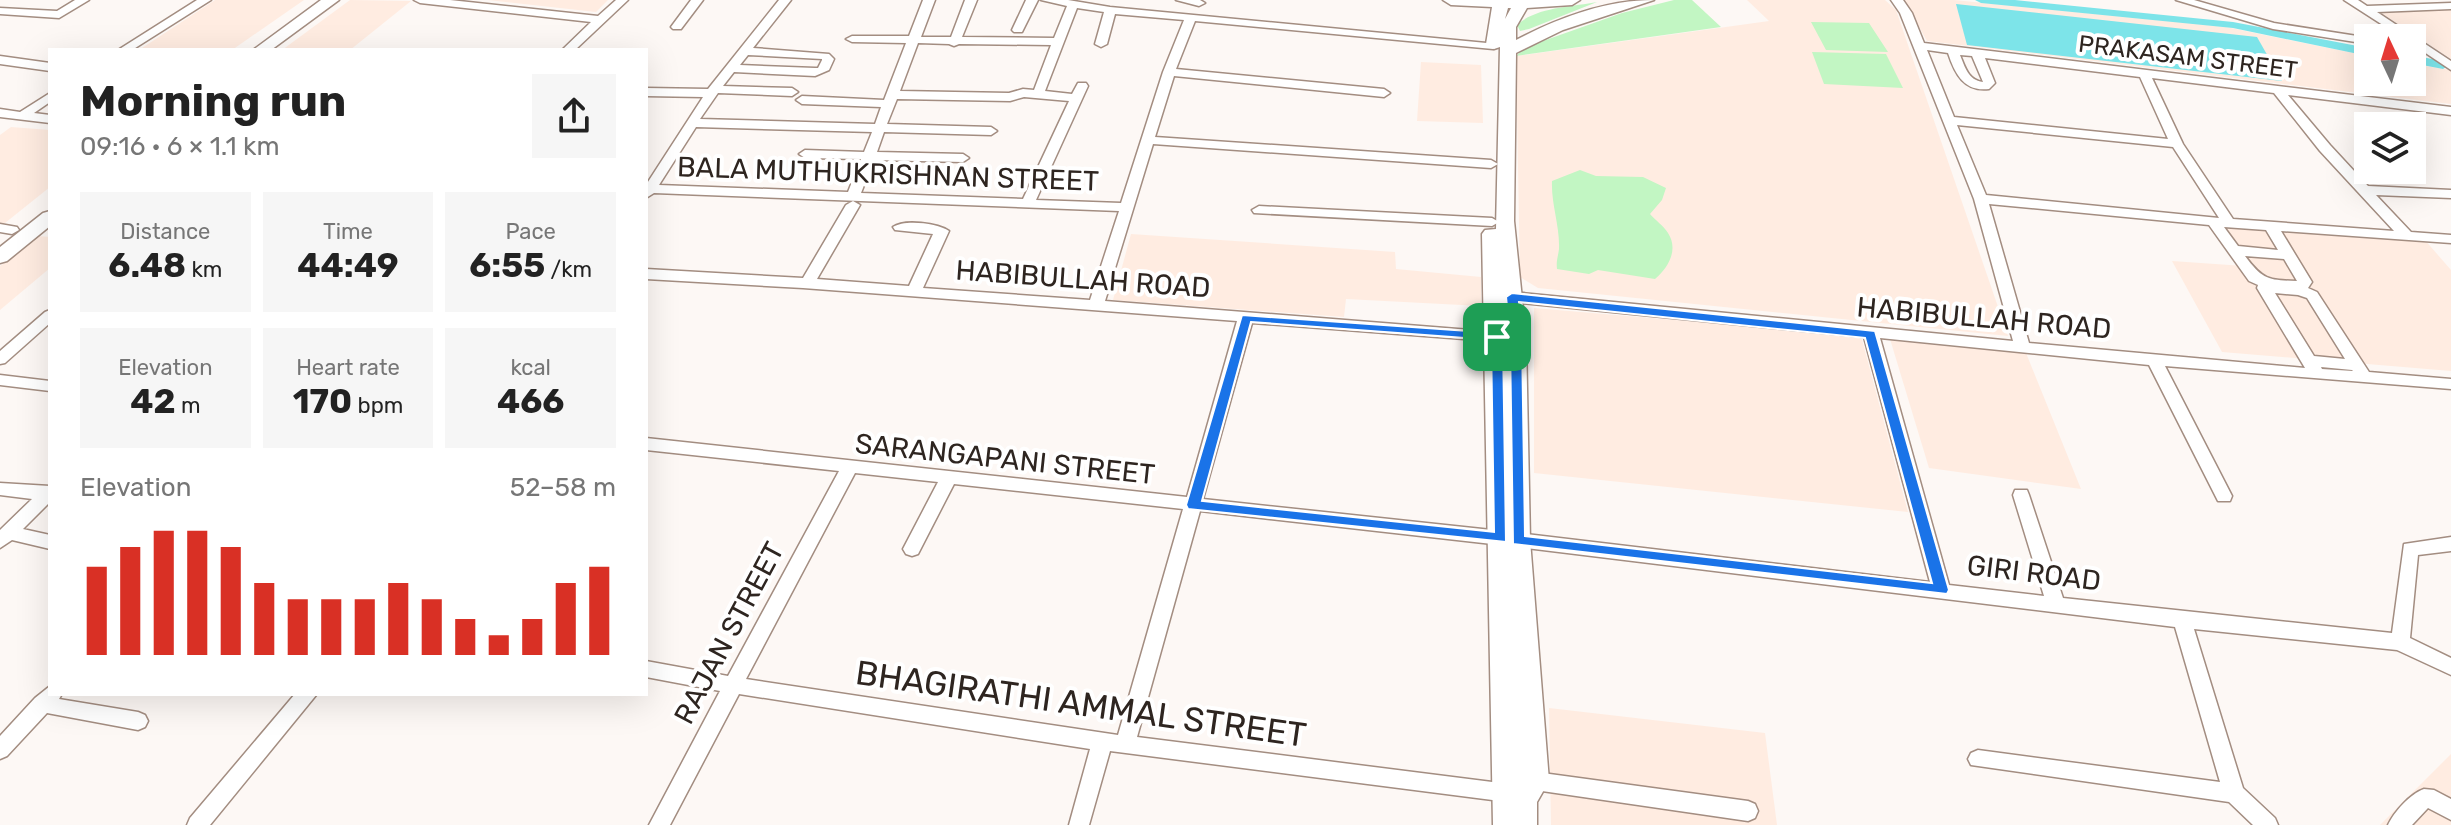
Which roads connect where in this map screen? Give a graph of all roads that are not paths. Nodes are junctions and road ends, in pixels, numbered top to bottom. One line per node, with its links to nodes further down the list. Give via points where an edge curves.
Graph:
1 (83, 0): 28 (street, via 50,15)
2 (205, 0): 43 (street)
3 (318, 0): 44 (main road)
4 (331, 0): 45 (main road)
5 (341, 0): 46 (main road)
6 (420, 0): 31 (street)
7 (622, 0): 31 (street)
8 (697, 0): 33 (street)
9 (785, 0): 51 (street)
10 (929, 0): 37 (street)
11 (971, 0): 39 (street)
12 (1032, 0): 34 (street)
13 (1047, 0): 24 (street)
14 (1182, 0): 23 (street)
15 (1451, 0): 22 (main road)
16 (1572, 0): 22 (main road)
17 (1608, 0): 29 (main road)
18 (1646, 0): 29 (main road)
19 (1897, 0): 41 (street)
20 (2182, 0): 36 (street, via 2273,26)
21 (2350, 0): 26 (street)
22 (1512, 2): 48 (main road, via 1496,17)
23 (1199, 3)
24 (1073, 5): 27 (street); 38 (street)
25 (2451, 6): 26 (street)
26 (2363, 9): 32 (street)
27 (1110, 10): 30 (street); 40 (street)
28 (0, 11)
29 (1591, 13): 48 (main road)
30 (1191, 18): 48 (street); 58 (street)
31 (601, 20): 47 (street)
32 (2388, 24)
33 (677, 27)
34 (1018, 30)
35 (852, 39): 37 (street)
36 (2354, 39)
37 (913, 42): 39 (street); 66 (street)
38 (1057, 42): 39 (street); 64 (street)
39 (954, 43)
40 (1101, 44)
41 (1919, 46): 49 (street, PRAKASAM STREET); 71 (street)
42 (2426, 47): 52 (street)
43 (127, 48)
44 (251, 48)
45 (264, 48)
46 (275, 48)
47 (570, 48)
48 (1500, 48): 80 (main road); 104 (main road)
49 (1953, 50): 53 (street, PRAKASAM STREET); 53 (street, via 1964,78 1971,85 1985,86 1989,83)
50 (2426, 50): 52 (street)
51 (744, 51): 57 (street); 57 (street, via 828,59 823,70 815,72)
52 (2432, 51): 55 (street)
53 (1977, 53): 59 (street, PRAKASAM STREET)
54 (0, 60): 56 (street)
55 (2451, 66)
56 (48, 67)
57 (731, 68): 61 (street)
58 (1169, 72): 63 (street); 75 (street)
59 (2145, 75): 60 (street, PRAKASAM STREET); 76 (street)
60 (2278, 90): 67 (street, PRAKASAM STREET); 81 (street)
61 (712, 91): 62 (street); 66 (street); 72 (street)
62 (648, 92)
63 (1384, 93)
64 (1038, 95): 66 (street); 87 (street, via 1080,92)
65 (48, 98): 69 (street)
66 (892, 100): 73 (street)
67 (2451, 111)
68 (0, 113): 69 (street)
69 (23, 115): 70 (street)
70 (48, 119)
71 (1947, 120): 76 (street); 84 (street)
72 (693, 123): 73 (street); 82 (street)
73 (879, 128): 74 (street); 78 (street)
74 (991, 131)
75 (1148, 140): 80 (street); 88 (street)
76 (2177, 144): 91 (street)
77 (805, 154): 78 (street)
78 (869, 155): 79 (street); 85 (street)
79 (963, 158)
80 (1491, 164): 90 (main road)
81 (2365, 190): 83 (street); 96 (street)
82 (648, 193): 85 (street, BALA MUTHUKRISHNAN STREET)
83 (2451, 194)
84 (1981, 199): 91 (street); 110 (street)
85 (853, 200): 87 (street, BALA MUTHUKRISHNAN STREET); 102 (street)
86 (48, 201): 95 (main road)
87 (1028, 203): 88 (street, BALA MUTHUKRISHNAN STREET)
88 (1124, 207): 105 (street)
89 (1259, 210): 90 (street)
90 (1492, 222): 109 (main road)
91 (2221, 222): 93 (street); 98 (street)
92 (46, 224): 100 (main road)
93 (2271, 226): 96 (street); 99 (street)
94 (900, 227): 103 (street, via 942,231)
95 (4, 233)
96 (2406, 235): 97 (street)
97 (2451, 239)
98 (2232, 250): 99 (street); 99 (street, via 2260,281 2302,286 2305,282)
99 (2289, 255)
100 (0, 257)
101 (648, 274): 102 (street, HABIBULLAH ROAD)
102 (808, 283): 103 (street, HABIBULLAH ROAD)
103 (914, 291): 105 (street, HABIBULLAH ROAD)
104 (1512, 297): 108 (street, HABIBULLAH ROAD); 109 (main road)
105 (1096, 306): 107 (street, HABIBULLAH ROAD)
106 (48, 317): 111 (street)
107 (1246, 317): 109 (street, HABIBULLAH ROAD); 126 (street)
108 (1871, 334): 110 (street, HABIBULLAH ROAD); 132 (street)
109 (1506, 338): 128 (main road)
110 (2023, 348): 112 (street, HABIBULLAH ROAD)
111 (0, 359)
112 (2155, 361): 113 (street, HABIBULLAH ROAD); 125 (street)
113 (2313, 368): 114 (street, HABIBULLAH ROAD); 114 (street, via 2262,289 2312,295)
114 (2361, 372): 116 (street)
115 (0, 380): 117 (street)
116 (2451, 384)
117 (48, 386)
118 (648, 444): 119 (street, SARANGAPANI STREET)
119 (849, 468): 120 (street, SARANGAPANI STREET); 138 (street, RAJAN STREET)
120 (948, 479): 126 (street, SARANGAPANI STREET); 131 (street)
121 (0, 489): 122 (street)
122 (48, 493)
123 (48, 494): 127 (street)
124 (2021, 495): 133 (street)
125 (2224, 496)
126 (1193, 505): 128 (street, SARANGAPANI STREET); 143 (street)
127 (5, 537): 129 (street)
128 (1510, 539): 132 (street, GIRI ROAD); 146 (main road); 147 (main road)
129 (48, 542)
130 (2451, 544): 135 (street, via 2410,549)
131 (912, 549)
132 (1941, 590): 133 (street, GIRI ROAD)
133 (2056, 604): 134 (street, GIRI ROAD)
134 (2182, 620): 135 (street, GIRI ROAD); 148 (street)
135 (2400, 642): 136 (street, GIRI ROAD)
136 (2451, 667)
137 (648, 669): 138 (street, BHAGIRATHI AMMAL STREET)
138 (732, 685): 142 (street, BHAGIRATHI AMMAL STREET); 152 (street, RAJAN STREET)
139 (305, 696): 151 (street)
140 (47, 699): 141 (street); 144 (street)
141 (138, 721)
142 (1102, 743): 143 (street, BHAGIRATHI AMMAL STREET); 153 (street)
143 (1125, 745): 147 (street, BHAGIRATHI AMMAL STREET)
144 (0, 750)
145 (1978, 759): 148 (street)
146 (1535, 781): 150 (street); 155 (main road, via 1523,799)
147 (1508, 793): 154 (main road)
148 (2234, 793): 156 (street)
149 (2451, 810): 157 (street, via 2424,798)
150 (1748, 811)
151 (197, 825)
152 (659, 825)
153 (1079, 825)
154 (1507, 825)
155 (1523, 825)
156 (2268, 825)
157 (2398, 825)

